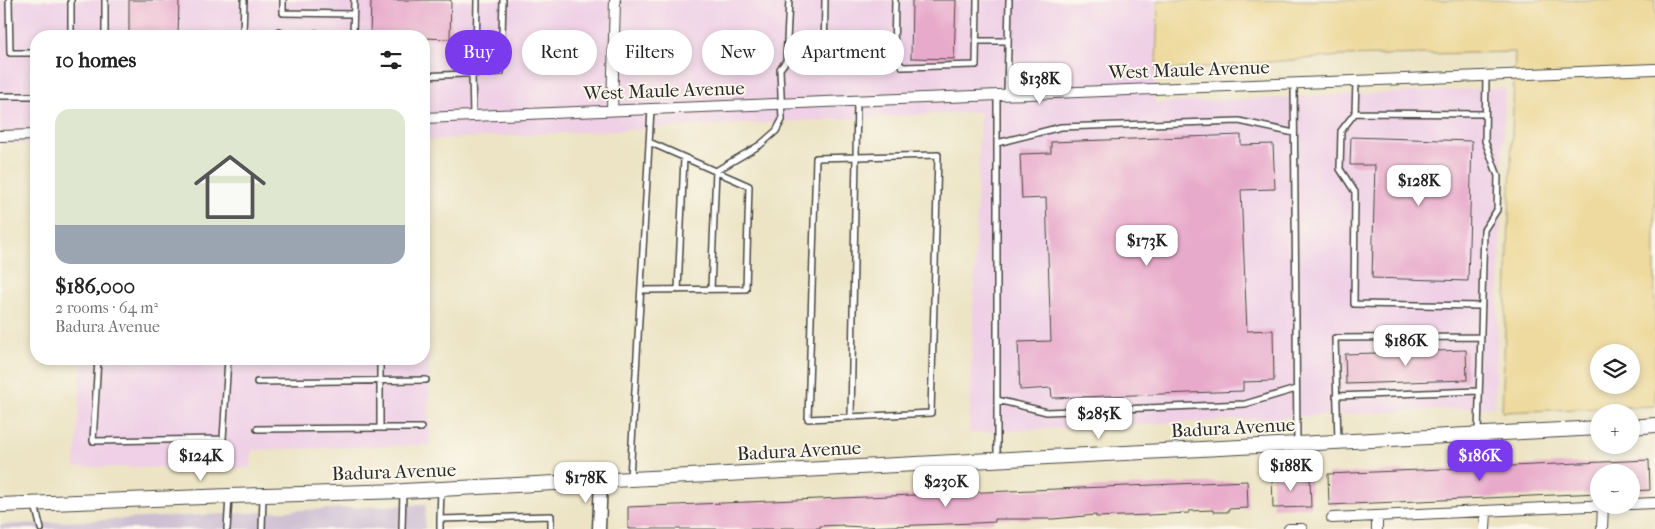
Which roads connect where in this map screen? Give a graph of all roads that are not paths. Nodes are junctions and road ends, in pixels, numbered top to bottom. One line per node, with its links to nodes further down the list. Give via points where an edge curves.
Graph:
1 (9, 0): 26 (lane, via 10,53)
2 (71, 0): 16 (lane)
3 (106, 0): 17 (lane)
4 (244, 0): 18 (lane)
5 (283, 0): 15 (lane, via 283,13)
6 (354, 0): 15 (lane)
7 (477, 0): 20 (lane)
8 (503, 0): 21 (lane)
9 (615, 0): 41 (street)
10 (789, 0): 22 (lane)
11 (825, 0): 23 (lane)
12 (895, 0): 24 (lane, via 894,58 903,67 976,65)
13 (977, 0): 24 (lane)
14 (1009, 0): 25 (lane)
15 (353, 14): 19 (lane)
16 (71, 30)
17 (105, 30)
18 (244, 30)
19 (353, 30)
20 (477, 30)
21 (502, 30)
22 (788, 30)
23 (824, 30)
24 (977, 41): 25 (lane)
25 (1008, 41): 35 (lane)
26 (30, 54)
27 (784, 64): 39 (lane, via 780,69)
28 (1655, 69): 32 (street, West Maule Avenue)
29 (445, 75): 31 (lane)
30 (472, 75): 44 (lane)
31 (430, 76)
32 (1486, 76): 33 (street, West Maule Avenue); 43 (lane)
33 (1356, 81): 34 (street, West Maule Avenue); 42 (lane)
34 (1294, 83): 35 (street, West Maule Avenue); 46 (lane)
35 (1002, 94): 38 (street, West Maule Avenue); 50 (lane)
36 (0, 96): 37 (lane)
37 (30, 96)
38 (857, 100): 39 (street, West Maule Avenue); 51 (lane)
39 (781, 104): 40 (street, West Maule Avenue); 53 (lane, via 782,120 776,130 760,145)
40 (651, 109): 41 (street, West Maule Avenue); 49 (lane)
41 (612, 110): 44 (street, West Maule Avenue)
42 (1355, 113): 43 (lane); 57 (lane, via 1341,131 1340,169 1355,192 1354,304)
43 (1485, 114): 57 (lane, via 1485,141 1498,176 1496,210 1484,230)
44 (473, 116): 45 (street, West Maule Avenue)
45 (430, 118)
46 (1294, 133): 50 (lane, via 1239,121 1061,127); 65 (lane)
47 (30, 135): 48 (street)
48 (0, 136)
49 (649, 142): 52 (lane); 55 (lane)
50 (997, 143): 68 (lane)
51 (856, 156): 69 (lane); 69 (lane, via 816,158 808,419); 69 (lane, via 938,154 931,413)
52 (684, 158): 53 (lane); 56 (lane)
53 (716, 172): 54 (lane); 54 (lane, via 748,186 746,289)
54 (710, 289): 56 (lane)
55 (640, 290): 56 (lane); 80 (lane)
56 (678, 290)
57 (1482, 306): 58 (lane)
58 (1481, 337): 66 (lane); 67 (lane, via 1335,338)
59 (98, 365): 60 (lane, via 93,441 223,439)
60 (228, 365)
61 (380, 365): 63 (lane)
62 (426, 380): 63 (lane)
63 (380, 381): 64 (lane); 72 (lane)
64 (257, 382)
65 (1296, 389): 68 (lane, via 1246,404 1047,412); 78 (lane)
66 (1479, 391): 67 (lane); 76 (lane)
67 (1336, 396): 77 (lane)
68 (997, 400): 79 (lane)
69 (851, 417)
70 (1655, 425): 71 (main road)
71 (1640, 426)
72 (380, 428): 73 (lane); 75 (lane)
73 (421, 428)
74 (1590, 428): 76 (main road, Badura Avenue)
75 (256, 429)
76 (1478, 434): 77 (main road, Badura Avenue)
77 (1338, 441): 78 (main road, Badura Avenue)
78 (1296, 444): 79 (main road, Badura Avenue)
79 (997, 459): 80 (main road, Badura Avenue)
80 (630, 478): 81 (main road, Badura Avenue)
81 (601, 480): 82 (main road, Badura Avenue); 103 (street)
82 (441, 489): 83 (main road, Badura Avenue); 95 (lane)
83 (403, 491): 84 (main road, Badura Avenue); 100 (lane)
84 (263, 495): 85 (main road, Badura Avenue); 99 (lane)
85 (229, 496): 87 (main road, Badura Avenue); 98 (lane)
86 (1655, 503): 88 (street)
87 (34, 504): 89 (main road, Badura Avenue); 97 (lane)
88 (1640, 504)
89 (0, 506)
90 (1590, 506): 91 (street)
91 (1486, 511): 93 (street); 106 (street)
92 (1603, 514): 107 (street)
93 (1377, 516): 94 (street); 105 (street)
94 (1332, 518)
95 (440, 519): 101 (lane); 102 (lane, via 551,516)
96 (1302, 528): 104 (street)
97 (40, 529)
98 (228, 529)
99 (262, 529)
100 (402, 529)
101 (440, 529)
102 (551, 529)
103 (599, 529)
104 (1289, 529)
105 (1377, 529)
106 (1485, 529)
107 (1602, 529)

